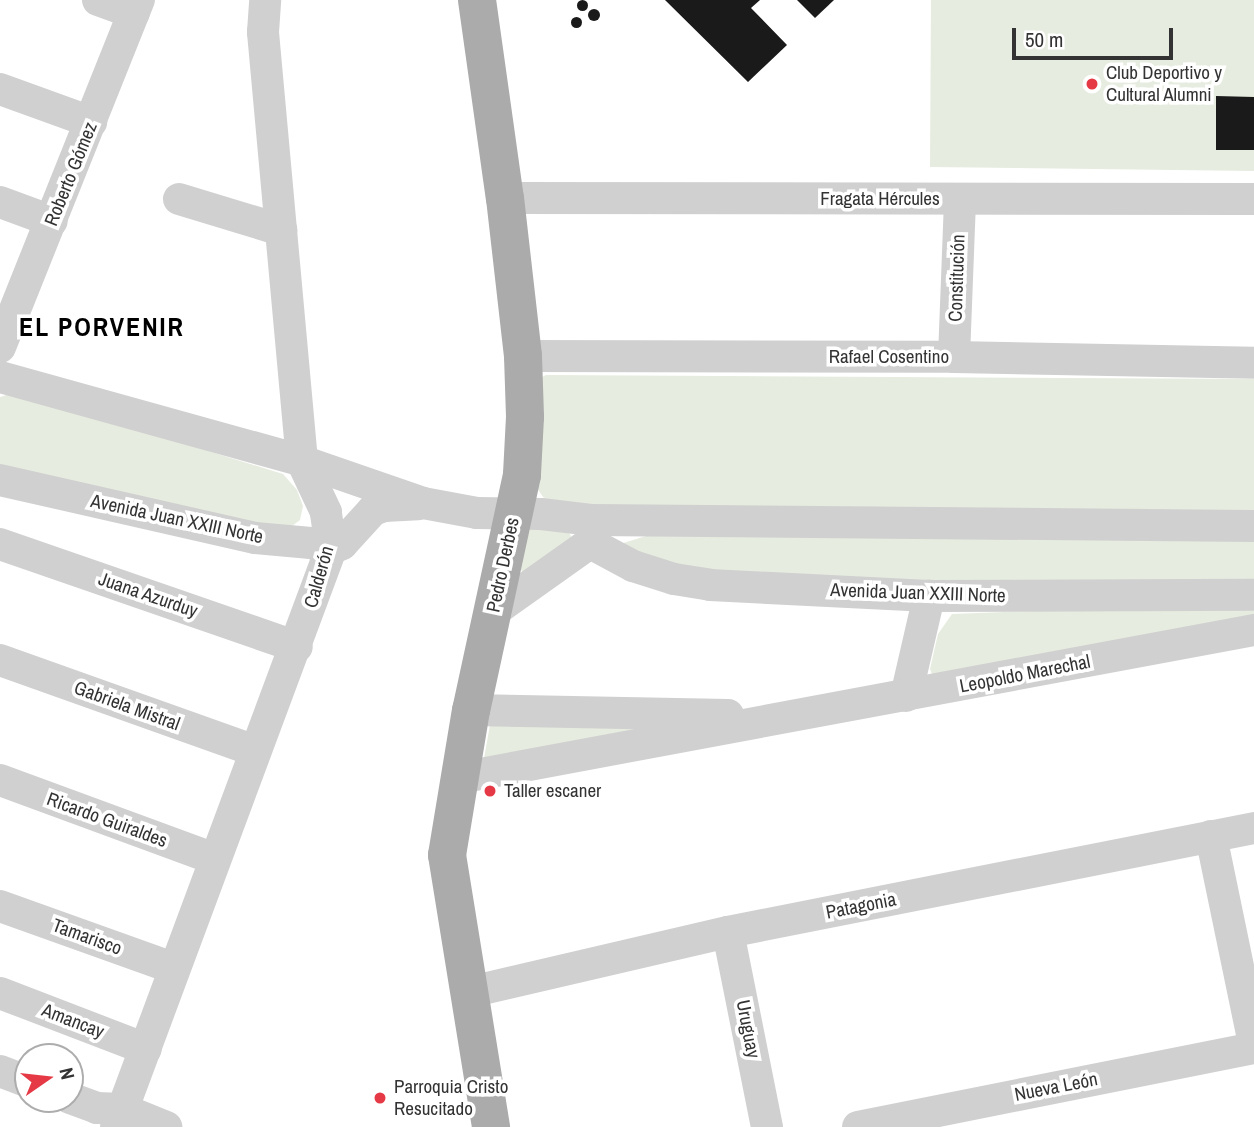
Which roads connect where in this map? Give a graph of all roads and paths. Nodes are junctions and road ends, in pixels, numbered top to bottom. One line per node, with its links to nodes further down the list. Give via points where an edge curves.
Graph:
1 (98, 0): 4 (street)
2 (265, 0): 13 (street, Calderón, via 263,32)
3 (477, 0): 7 (main road, Pedro Derbes)
4 (137, 7): 6 (street, Roberto Gómez)
5 (0, 89): 6 (street)
6 (91, 122): 12 (street, Roberto Gómez)
7 (505, 198): 9 (street, Fragata Hércules); 15 (main road, Pedro Derbes)
8 (179, 199): 13 (street)
9 (960, 199): 10 (street, Fragata Hércules); 16 (street, Constitución)
10 (1254, 199)
11 (0, 202): 12 (street)
12 (52, 221): 14 (street, Roberto Gómez)
13 (281, 230): 19 (street, Calderón)
14 (0, 347)
15 (523, 356): 16 (street, Rafael Cosentino); 22 (main road, Pedro Derbes, via 522,475)
16 (954, 357): 17 (street, Rafael Cosentino)
17 (1254, 363)
18 (0, 377): 19 (street, Avenida Juan XXIII Norte)
19 (302, 461): 21 (street, Avenida Juan XXIII Norte); 26 (street, Calderón, via 326,512)
20 (0, 480): 26 (street, Avenida Juan XXIII Norte, via 255,538)
21 (423, 503): 22 (street, Avenida Juan XXIII Norte); 26 (street, Avenida Juan XXIII Norte, via 373,510 342,544)
22 (513, 515): 24 (street, Avenida Juan XXIII Norte); 29 (main road, Pedro Derbes)
23 (1254, 526): 24 (street, Avenida Juan XXIII Norte)
24 (590, 531): 28 (street, Avenida Juan XXIII Norte, via 634,566 674,579 710,585); 29 (street)
25 (0, 544): 31 (street, Juana Azurduy)
26 (331, 549): 31 (street, Calderón)
27 (1254, 595): 28 (street, Avenida Juan XXIII Norte)
28 (929, 596): 33 (street)
29 (494, 611): 34 (main road, Pedro Derbes)
30 (1254, 629): 33 (street, Leopoldo Marechal)
31 (297, 647): 36 (street, Calderón)
32 (0, 660): 36 (street, Gabriela Mistral)
33 (906, 696): 35 (street, Leopoldo Marechal)
34 (471, 710): 35 (street, Leopoldo Marechal); 37 (main road, Pedro Derbes)
35 (796, 717): 37 (street, Leopoldo Marechal)
36 (255, 751): 41 (street, Calderón)
37 (459, 778): 45 (main road, Pedro Derbes, via 447,855)
38 (0, 780): 41 (street, Ricardo Guiraldes)
39 (1254, 828): 40 (street, Patagonia)
40 (1211, 836): 43 (street, Patagonia); 47 (street)
41 (215, 859): 44 (street, Calderón)
42 (0, 906): 44 (street, Tamarisco)
43 (728, 932): 45 (street, Patagonia); 54 (street, Uruguay)
44 (173, 968): 48 (street, Calderón)
45 (470, 992): 53 (main road, Pedro Derbes)
46 (0, 993): 48 (street, Amancay)
47 (1254, 1046): 51 (street, Nueva León)
48 (146, 1049): 50 (street, Calderón)
49 (84, 1103): 50 (street)
50 (119, 1118): 52 (street)
51 (894, 1123): 55 (street, Nueva León)
52 (166, 1127)
53 (491, 1127)
54 (767, 1127)
55 (858, 1127)

